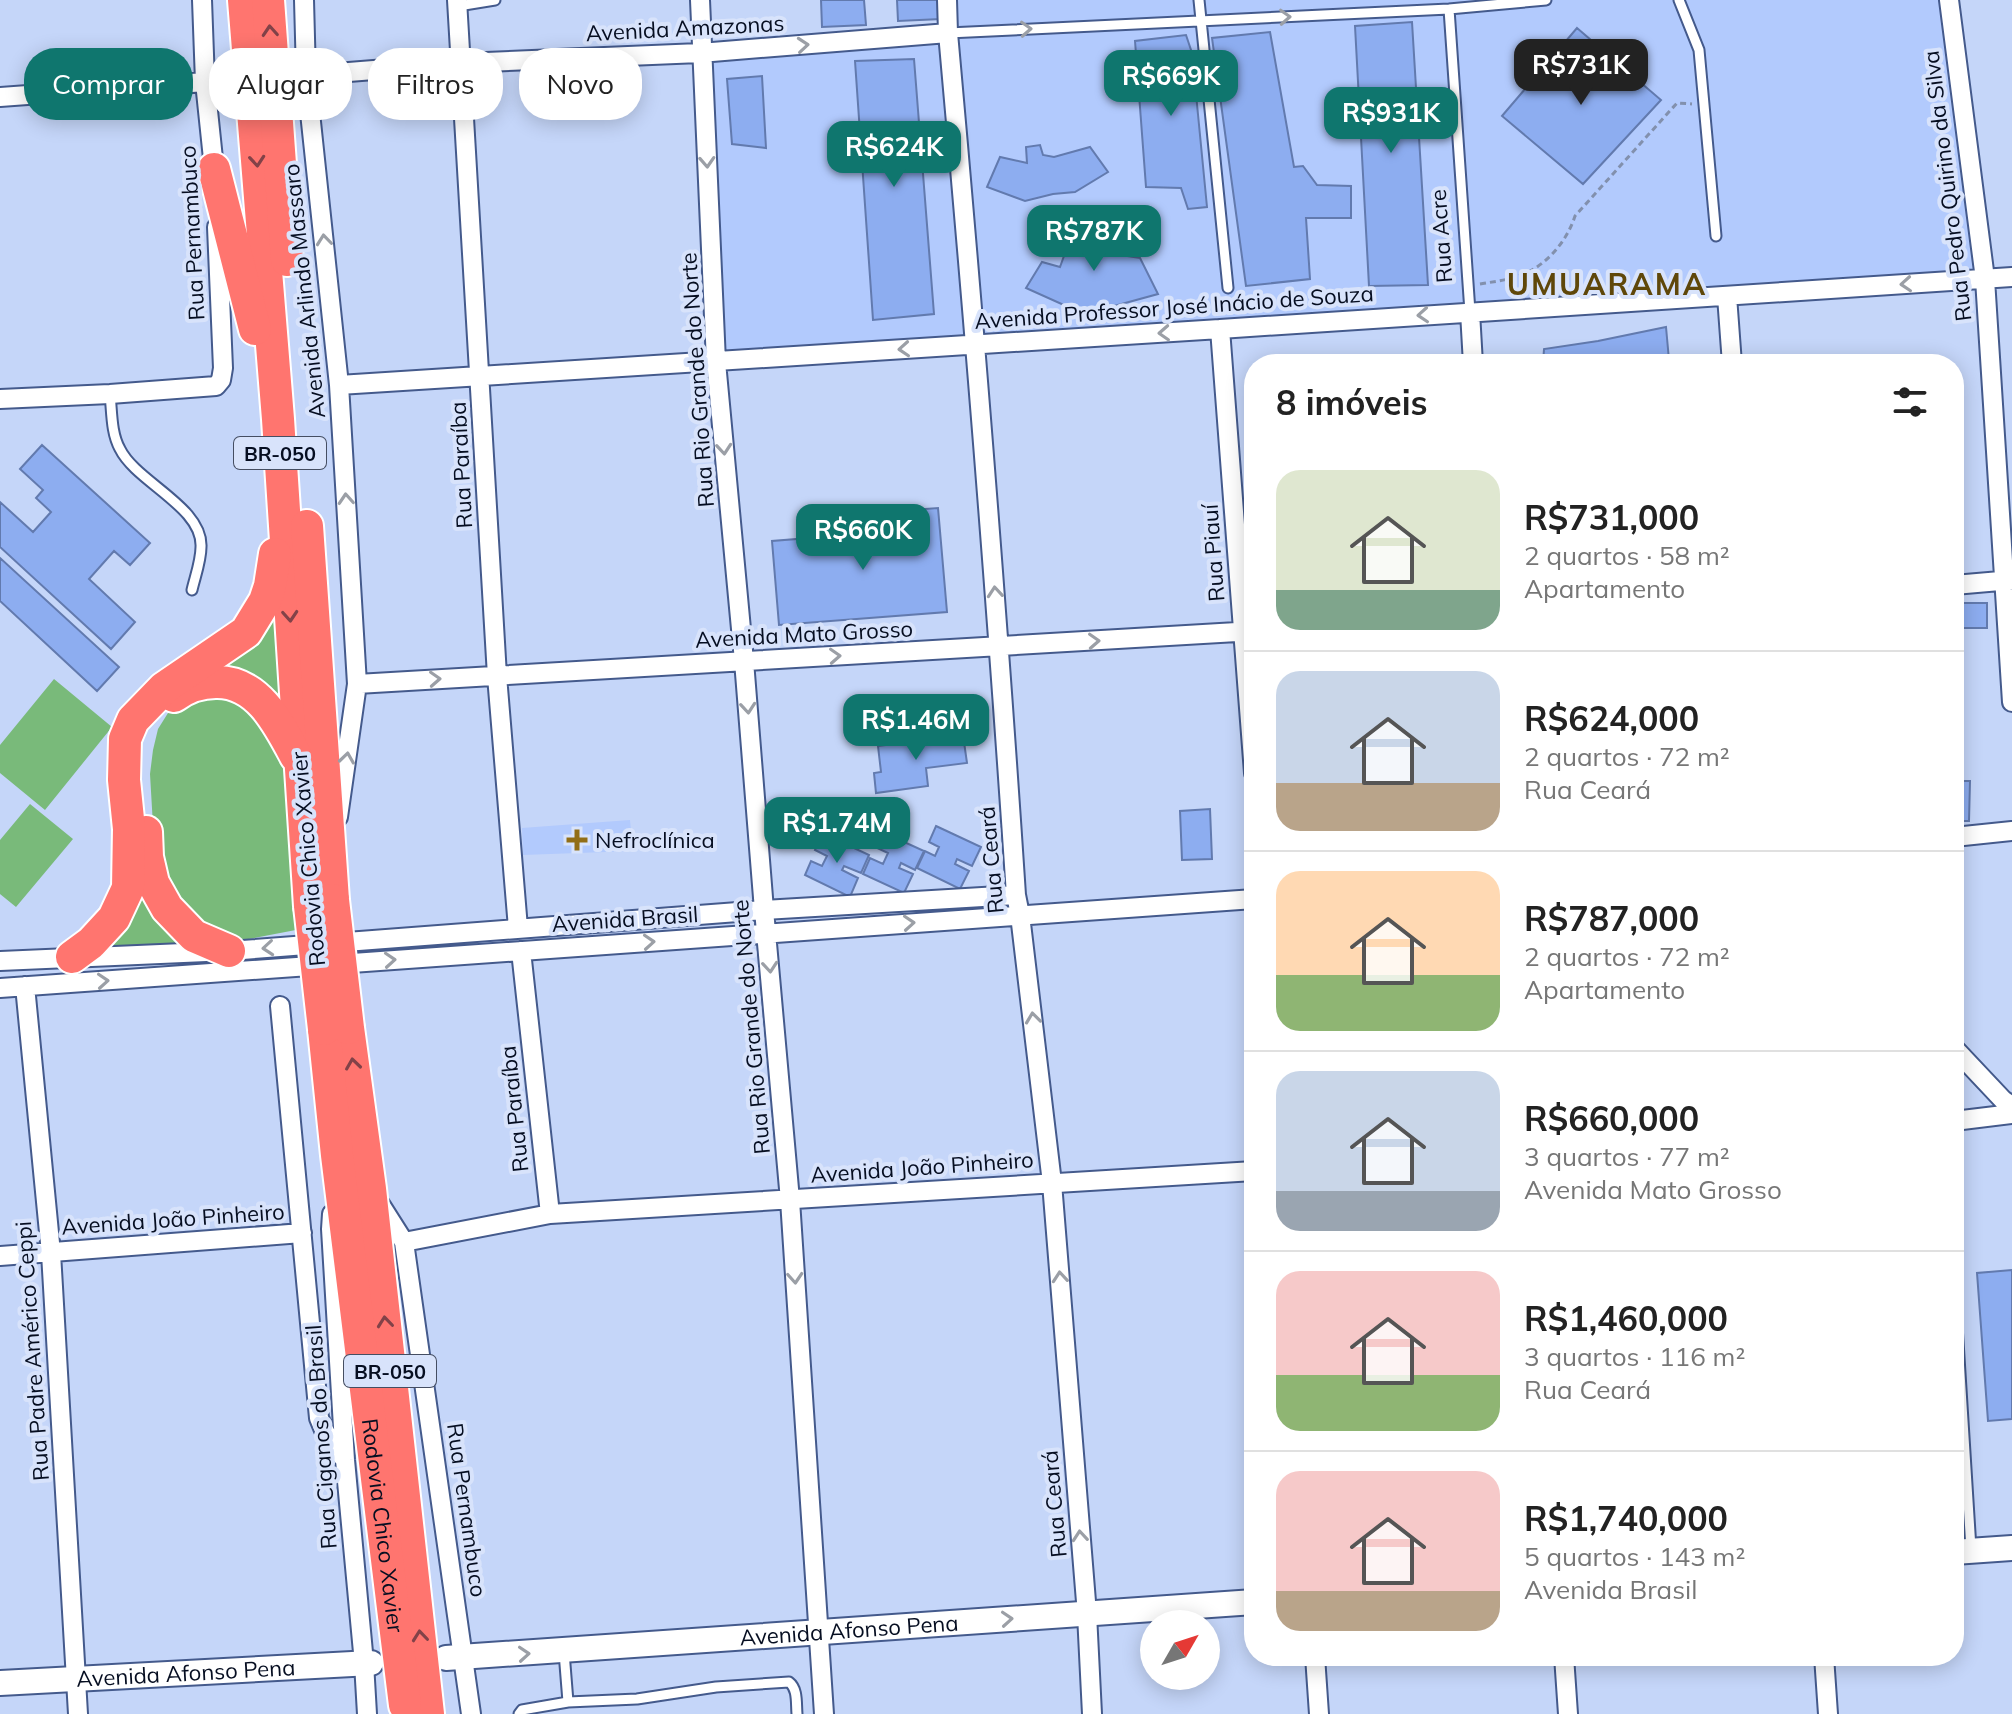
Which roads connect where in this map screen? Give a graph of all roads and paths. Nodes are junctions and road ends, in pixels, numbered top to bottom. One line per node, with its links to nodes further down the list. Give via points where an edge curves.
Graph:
1 (202, 0): 22 (street, Rua Pernambuco)
2 (244, 0): 45 (highway, Rodovia Chico Xavier / BR-050, one-way to 45)
3 (268, 0): 17 (highway, Rodovia Chico Xavier / BR-050, one-way to 3)
4 (495, 0): 12 (lane)
5 (700, 0): 20 (street, Rua Rio Grande do Norte)
6 (947, 0): 16 (street, Rua Ceará)
7 (1199, 0): 15 (lane)
8 (1546, 0): 13 (lane, Avenida Amazonas)
9 (1679, 0): 24 (lane, via 1699,50)
10 (1949, 0): 31 (street, Rua Pedro Quirino da Silva)
11 (307, 1): 18 (street, Avenida Arlindo Massaro)
12 (458, 3): 19 (street, Rua Paraíba)
13 (1478, 3): 14 (lane, Avenida Amazonas)
14 (1449, 9): 15 (lane, Avenida Amazonas, one-way to 14); 32 (lane, Rua Acre)
15 (1200, 21): 16 (lane, Avenida Amazonas, one-way to 15); 33 (lane)
16 (948, 33): 20 (street, Avenida Amazonas, one-way to 16); 37 (street, Rua Ceará)
17 (272, 48)
18 (306, 48)
19 (460, 48)
20 (702, 53): 21 (street, Avenida Amazonas); 40 (street, Rua Rio Grande do Norte, one-way to 40)
21 (503, 61)
22 (205, 82): 23 (street); 28 (street, Rua Pernambuco)
23 (0, 97)
24 (1704, 105): 29 (lane); 32 (path, via 1677,103 1575,216 1554,253 1541,263 1516,278)
25 (277, 120): 60 (highway, Rodovia Chico Xavier / BR-050)
26 (311, 120): 42 (street, Avenida Arlindo Massaro, one-way to 26)
27 (464, 120): 41 (street, Rua Paraíba)
28 (214, 169): 43 (street, Rua Pernambuco, via 221,380 216,386); 45 (highway)
29 (1716, 236)
30 (2012, 277): 31 (street, Avenida Professor José Inácio de Souza)
31 (1985, 279): 34 (street, Avenida Professor José Inácio de Souza, one-way to 34); 48 (street, Rua Pedro Quirino da Silva)
32 (1468, 286): 35 (lane, Rua Acre)
33 (1228, 288)
34 (1727, 296): 35 (street, Avenida Professor José Inácio de Souza); 39 (street)
35 (1470, 312): 36 (street, Avenida Professor José Inácio de Souza, one-way to 36); 38 (street, Rua Acre)
36 (1220, 329): 37 (street, Avenida Professor José Inácio de Souza, one-way to 37); 47 (street, Rua Piauí)
37 (976, 344): 40 (street, Avenida Professor José Inácio de Souza, one-way to 40); 52 (street, Rua Ceará, one-way to 37)
38 (1472, 354)
39 (1731, 354)
40 (716, 362): 41 (street, Avenida Professor José Inácio de Souza); 53 (street, Rua Rio Grande do Norte, one-way to 53)
41 (479, 375): 42 (street, Avenida Professor José Inácio de Souza); 54 (street, Rua Paraíba)
42 (339, 385): 55 (street, Avenida Arlindo Massaro, one-way to 42)
43 (110, 394): 44 (street); 50 (lane, via 121,452 199,531)
44 (0, 399)
45 (278, 419): 46 (highway, Rodovia Chico Xavier / BR-050)
46 (283, 504): 57 (highway, Rodovia Chico Xavier / BR-050, one-way to 57); 70 (highway, via 270,586 250,627 164,688 133,720 125,739 128,888 114,918)
47 (1244, 580)
48 (2008, 580): 49 (street); 56 (street, Rua Pedro Quirino da Silva)
49 (1964, 584)
50 (192, 590)
51 (1244, 632): 52 (street, Avenida Mato Grosso, one-way to 51)
52 (1000, 646): 53 (street, Avenida Mato Grosso, one-way to 52); 61 (street, Rua Ceará)
53 (744, 661): 54 (street, Avenida Mato Grosso); 64 (street, Rua Rio Grande do Norte, one-way to 64)
54 (497, 676): 55 (street, Avenida Mato Grosso, one-way to 54); 66 (street, Rua Paraíba)
55 (357, 684): 60 (street, Avenida Arlindo Massaro, one-way to 55)
56 (2012, 702)
57 (300, 764): 63 (highway, Rodovia Chico Xavier / BR-050); 68 (highway, via 267,707 225,681 202,682 178,693 149,726 143,772 153,883 167,908 194,936)
58 (2012, 831): 59 (street)
59 (1964, 836)
60 (332, 863): 63 (highway, Rodovia Chico Xavier / BR-050)
61 (1016, 895): 64 (street, Avenida Brasil); 65 (street, Rua Ceará)
62 (1244, 900): 65 (street, Avenida Brasil)
63 (322, 903): 75 (highway, Rodovia Chico Xavier / BR-050, bridge)
64 (764, 910): 66 (street, Avenida Brasil); 67 (street, Rua Rio Grande do Norte)
65 (1020, 915): 67 (street, Avenida Brasil, one-way to 65); 82 (street, Rua Ceará, one-way to 65)
66 (518, 928): 68 (street, Avenida Brasil, one-way to 68)
67 (767, 933): 69 (street, Avenida Brasil, one-way to 67); 84 (street, Rua Rio Grande do Norte, one-way to 84)
68 (229, 951): 70 (street, Avenida Brasil)
69 (521, 951): 72 (street, Avenida Brasil, one-way to 69); 85 (street, Rua Paraíba)
70 (72, 957): 71 (street, Avenida Brasil)
71 (0, 961)
72 (25, 986): 73 (street, Avenida Brasil); 88 (street, Rua Padre Américo Ceppi)
73 (0, 988)
74 (280, 1006): 86 (street)
75 (336, 1028): 80 (highway, Rodovia Chico Xavier / BR-050); 83 (highway, Rodovia Chico Xavier / BR-050, one-way to 75)
76 (1964, 1059): 77 (street)
77 (2012, 1106)
78 (2012, 1114): 79 (street)
79 (1964, 1120)
80 (337, 1155): 90 (street, Rua Ciganos do Brasil, via 331,1229); 107 (highway, Rodovia Chico Xavier / BR-050)
81 (1244, 1172): 82 (street, Avenida João Pinheiro)
82 (1052, 1183): 84 (street, Avenida João Pinheiro); 94 (street, Rua Ceará, one-way to 82)
83 (370, 1189): 87 (street, Rua Pernambuco); 108 (highway, Rodovia Chico Xavier / BR-050, one-way to 83)
84 (790, 1200): 85 (street, Avenida João Pinheiro); 95 (street, Rua Rio Grande do Norte, one-way to 95)
85 (550, 1214): 87 (street, Avenida João Pinheiro)
86 (302, 1233): 88 (street, Avenida João Pinheiro); 90 (street, via 319,1418)
87 (404, 1242): 97 (street, Rua Pernambuco)
88 (51, 1253): 89 (street, Avenida João Pinheiro); 102 (street, Rua Padre Américo Ceppi)
89 (0, 1256)
90 (345, 1460): 98 (street, Rua Ciganos do Brasil)
91 (2012, 1548): 92 (street)
92 (1964, 1551)
93 (1244, 1603): 94 (street, Avenida Afonso Pena)
94 (1087, 1614): 95 (street, Avenida Afonso Pena, one-way to 94); 113 (street, Rua Ceará)
95 (818, 1633): 96 (street, Avenida Afonso Pena); 112 (street, Rua Rio Grande do Norte)
96 (564, 1651): 97 (street, Avenida Afonso Pena, one-way to 96); 104 (lane)
97 (455, 1658): 109 (street, Rua Pernambuco)
98 (368, 1663): 102 (street, Avenida Afonso Pena); 106 (street, Rua Ciganos do Brasil)
99 (1316, 1666): 114 (street)
100 (1565, 1666): 115 (street)
101 (1825, 1666): 116 (street)
102 (76, 1678): 103 (street, Avenida Afonso Pena); 105 (street, Rua Padre Américo Ceppi)
103 (0, 1683)
104 (568, 1702): 110 (lane); 111 (lane, via 789,1682)
105 (78, 1714)
106 (367, 1714)
107 (406, 1714)
108 (428, 1714)
109 (471, 1714)
110 (519, 1714)
111 (797, 1714)
112 (824, 1714)
113 (1092, 1714)
114 (1319, 1714)
115 (1568, 1714)
116 (1828, 1714)

